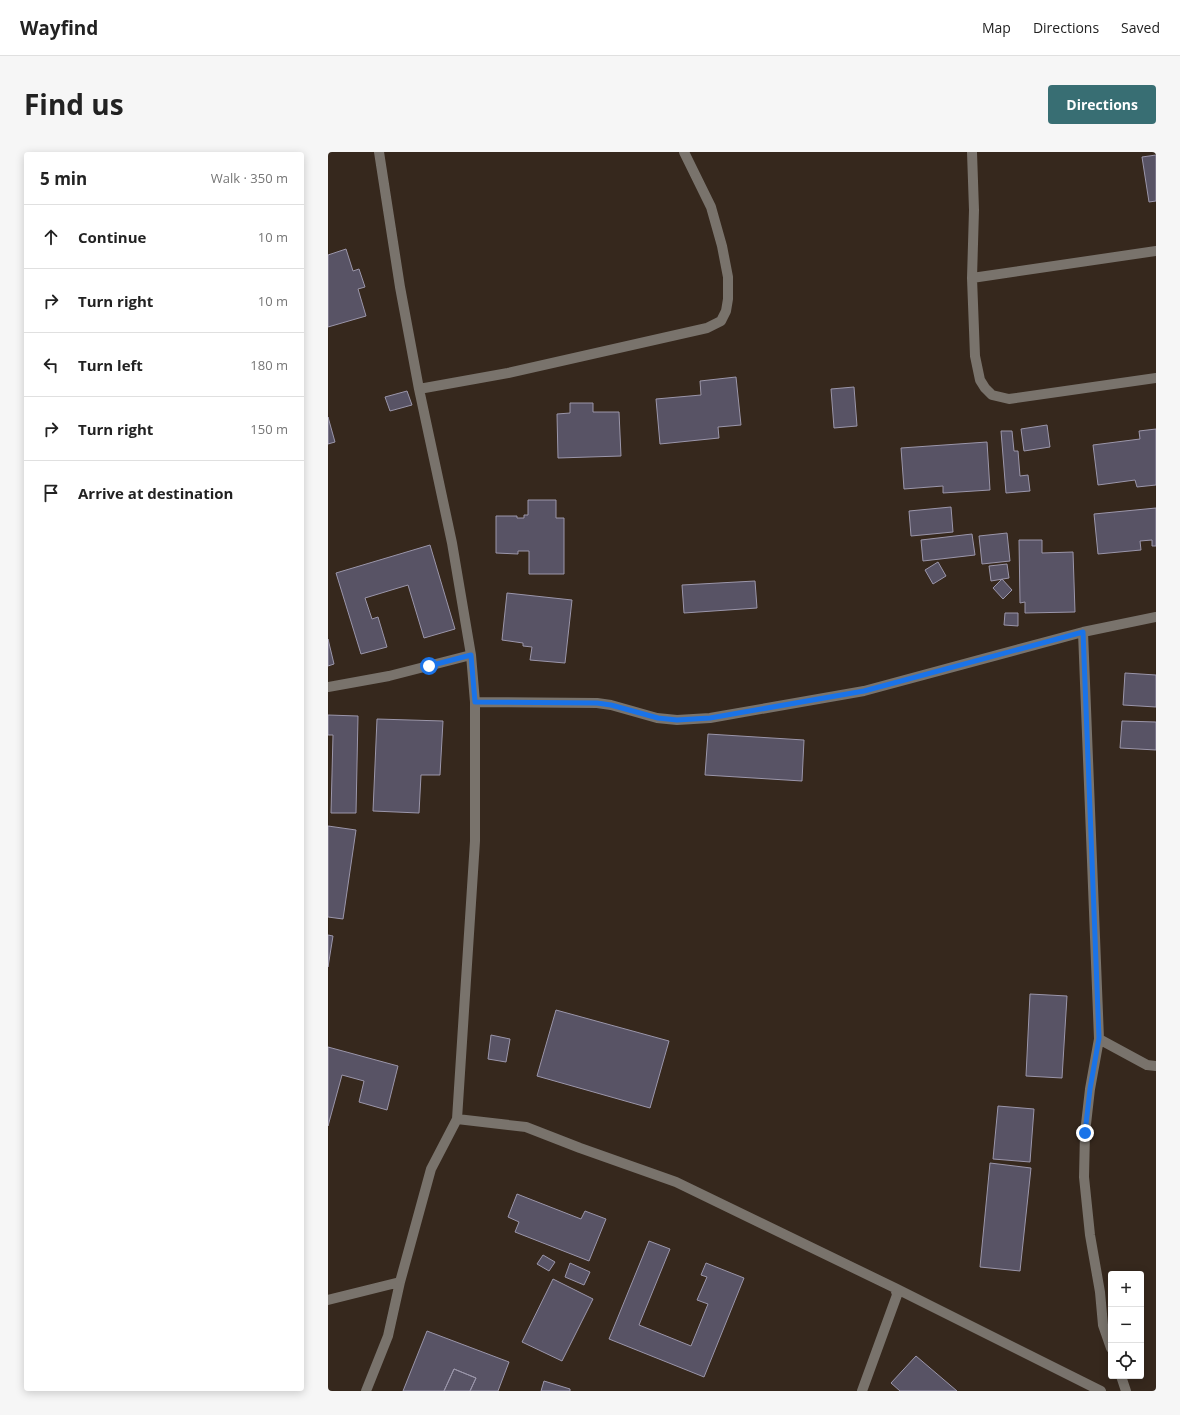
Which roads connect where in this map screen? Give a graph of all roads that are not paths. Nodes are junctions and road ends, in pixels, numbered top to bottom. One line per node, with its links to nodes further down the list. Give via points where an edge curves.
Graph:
1 (379, 152): 7 (street)
2 (684, 152): 7 (street, via 711,207 722,246 728,277 728,299 721,320 708,328 508,373)
3 (972, 152): 5 (street)
4 (1156, 251): 5 (street)
5 (972, 278): 6 (street, via 975,356 980,380 992,396 1009,399)
6 (1156, 378)
7 (419, 389): 10 (street, via 452,543)
8 (1156, 617): 9 (street)
9 (1083, 632): 12 (street, via 864,691 710,718 658,718 597,703); 13 (street)
10 (471, 655): 11 (street, via 389,676); 12 (street)
11 (328, 687)
12 (475, 702): 15 (street, via 475,841)
13 (1099, 1038): 14 (street, via 1147,1065); 19 (street, via 1085,1133 1084,1177 1103,1325)
14 (1156, 1066)
15 (457, 1119): 16 (street, via 430,1169); 17 (street, via 526,1127 676,1182)
16 (400, 1282): 18 (street); 21 (street, via 388,1336)
17 (895, 1288): 22 (street, via 897,1295); 23 (street)
18 (328, 1300)
19 (1109, 1343)
20 (1122, 1379): 24 (street)
21 (366, 1391)
22 (862, 1391)
23 (1101, 1391)
24 (1126, 1391)

